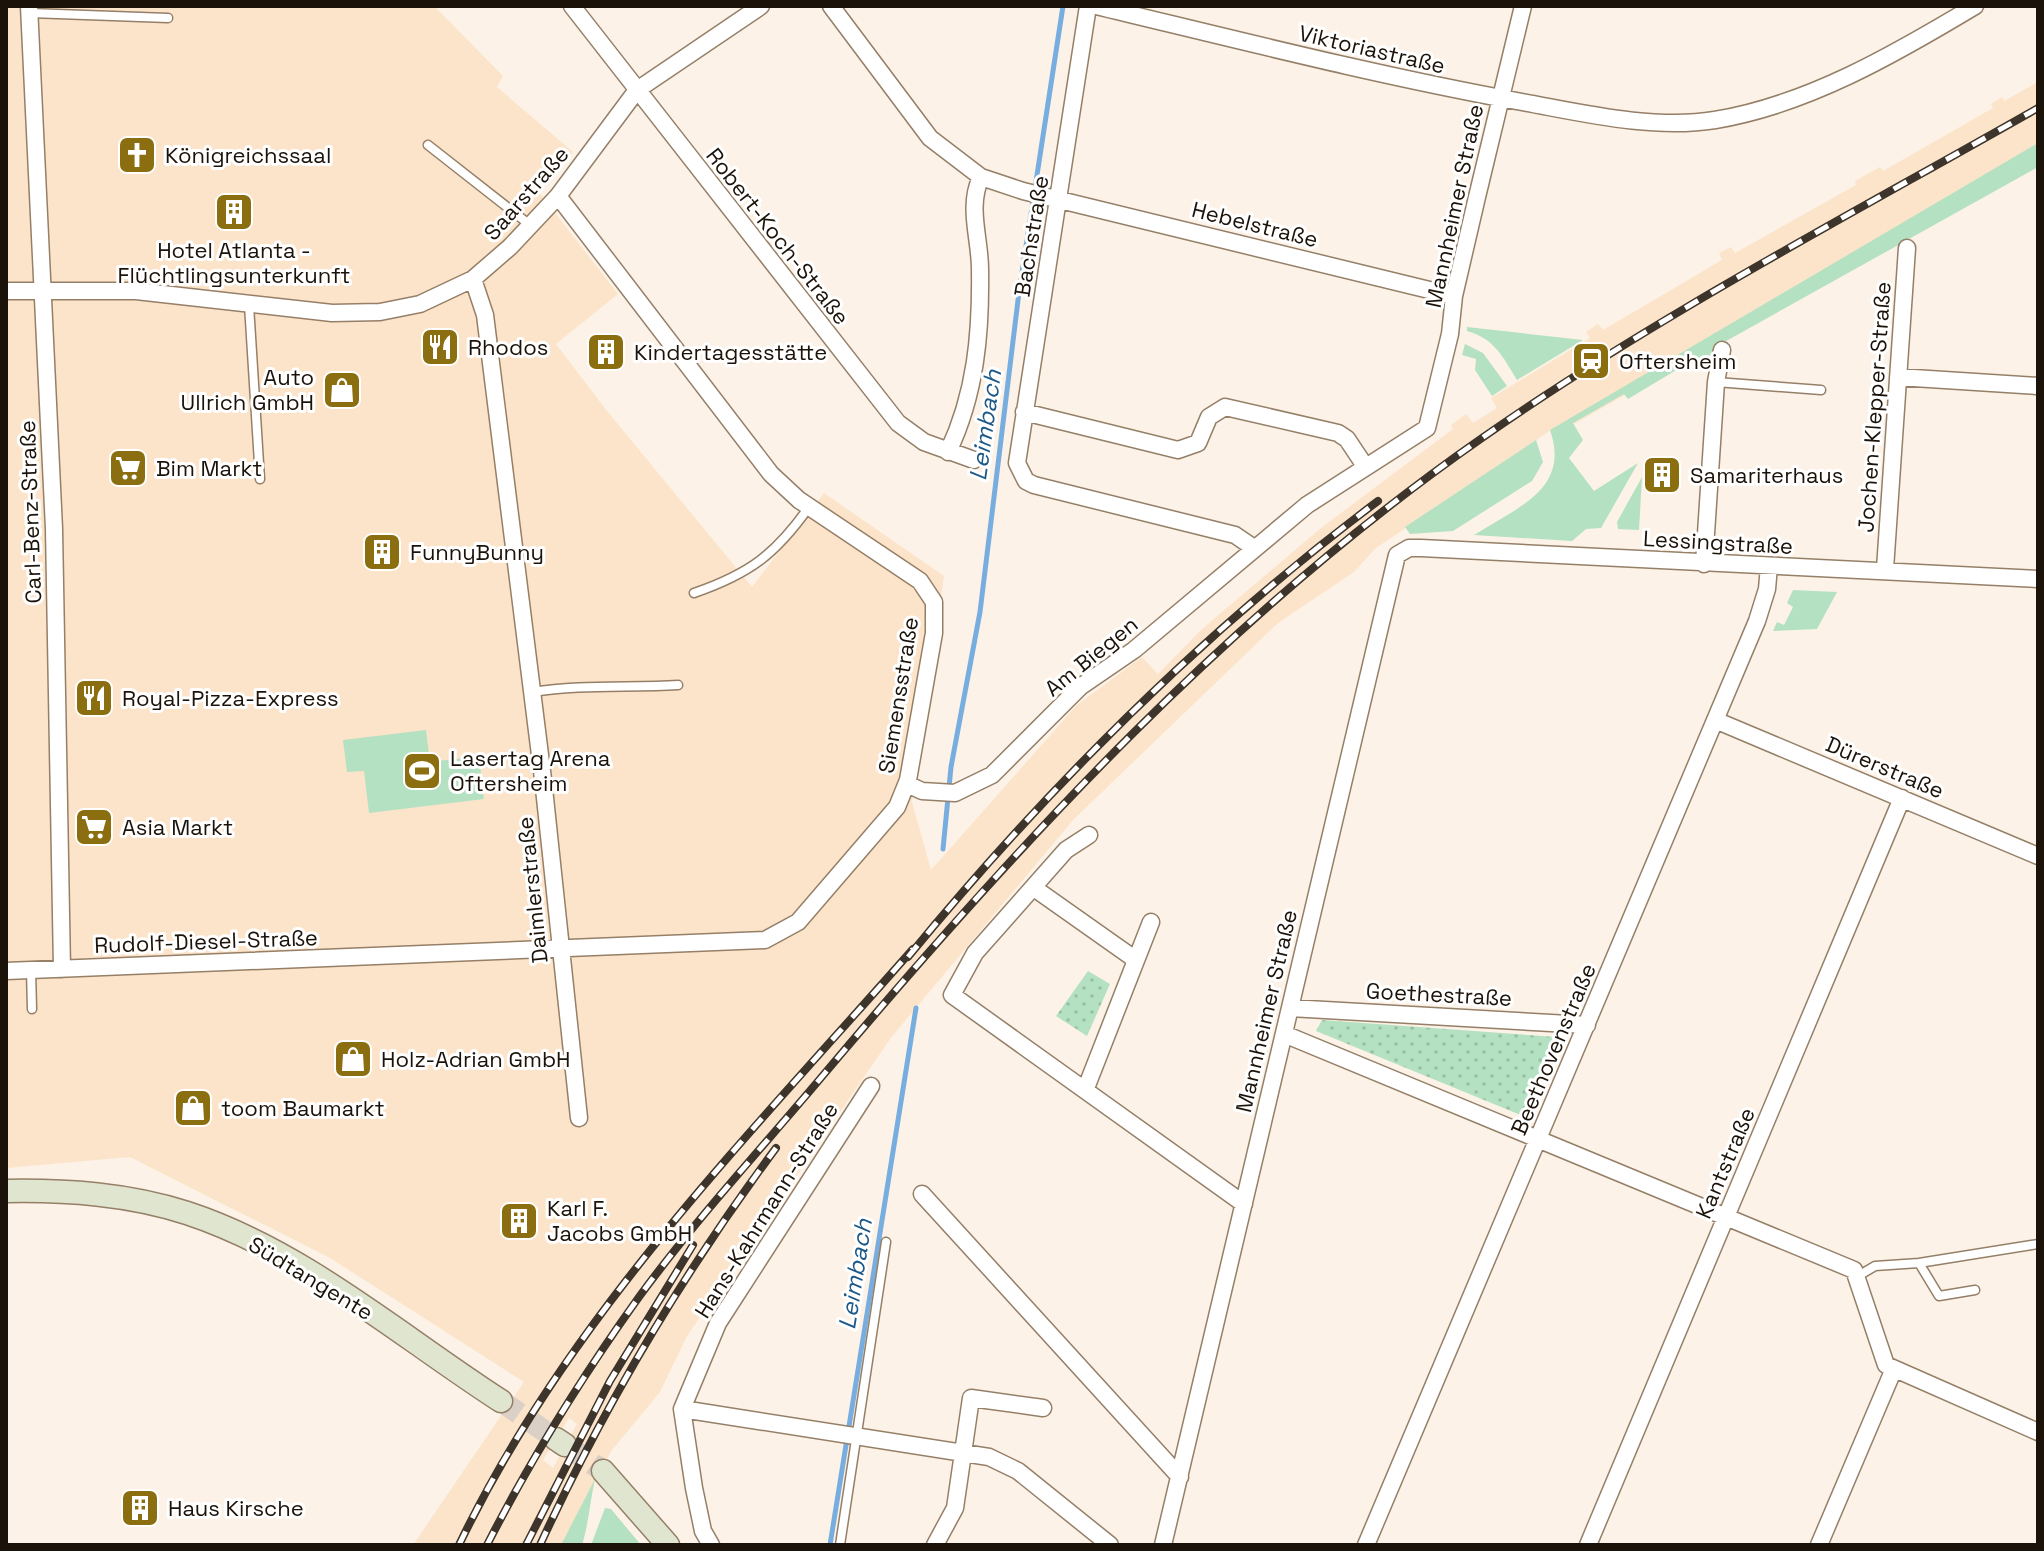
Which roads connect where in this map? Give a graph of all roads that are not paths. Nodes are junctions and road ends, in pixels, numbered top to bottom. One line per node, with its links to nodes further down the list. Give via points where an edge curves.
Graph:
1 (572, 6): 10 (street, Robert-Koch-Straße)
2 (761, 6): 10 (street, Saarstraße)
3 (831, 6): 13 (street, Hebelstraße, via 917,123 947,154)
4 (1088, 6): 15 (street, Bachstraße)
5 (1096, 6): 11 (street, Viktoriastraße, via 1404,81)
6 (1523, 6): 11 (street, Mannheimer Straße)
7 (1975, 6): 11 (street, Viktoriastraße, via 1814,90 1715,120 1652,121)
8 (29, 9): 9 (lane); 19 (street, Carl-Benz-Straße)
9 (168, 18)
10 (637, 90): 14 (street, Saarstraße); 30 (street, Robert-Koch-Straße, via 882,405 910,433)
11 (1500, 98): 21 (street, Mannheimer Straße)
12 (428, 145): 16 (lane)
13 (981, 177): 15 (street, Hebelstraße); 30 (street, via 974,216 980,265 978,349 966,407)
14 (558, 196): 16 (street, Saarstraße); 34 (street, Siemensstraße, via 759,460)
15 (1052, 198): 21 (street, Hebelstraße); 28 (street, Bachstraße)
16 (531, 225): 18 (street, Saarstraße)
17 (1907, 248): 24 (street, Jochen-Klepper-Straße)
18 (473, 279): 22 (street, Saarstraße, via 420,304 380,312); 43 (street, Daimlerstraße, via 485,315)
19 (42, 290): 20 (street, Saarstraße); 22 (street, Saarstraße, via 136,291); 54 (street, Carl-Benz-Straße, via 54,529)
20 (6, 291)
21 (1454, 296): 29 (street, Mannheimer Straße)
22 (249, 304): 33 (lane)
23 (1722, 350): 25 (street)
24 (1898, 377): 26 (street); 39 (street, Jochen-Klepper-Straße)
25 (1716, 382): 27 (lane); 37 (street)
26 (2038, 386)
27 (1821, 390)
28 (1024, 412): 32 (street, via 1178,450 1198,443 1209,417 1225,407 1338,433); 35 (street, Bachstraße, via 1017,453 1020,472 1034,485 1235,535)
29 (1431, 416): 32 (street, Am Biegen, via 1418,436)
30 (948, 452): 31 (street, Robert-Koch-Straße)
31 (974, 460)
32 (1365, 466): 35 (street, Am Biegen)
33 (260, 479)
34 (809, 507): 41 (lane, via 768,557); 45 (street, Siemensstraße, via 920,581 934,602 934,633)
35 (1254, 548): 45 (street, Am Biegen, via 1134,650 1080,687 992,775 955,793)
36 (1397, 555): 37 (street, Lessingstraße, via 1421,548); 57 (street, Mannheimer Straße)
37 (1704, 564): 38 (street, Lessingstraße)
38 (1769, 566): 39 (street, Lessingstraße); 44 (street, Beethovenstraße, via 1757,621)
39 (1885, 569): 40 (street, Lessingstraße)
40 (2038, 579)
41 (694, 593)
42 (678, 685): 43 (lane, via 567,686)
43 (532, 692): 51 (street, Daimlerstraße)
44 (1715, 720): 46 (street, Dürerstraße); 59 (street, Beethovenstraße)
45 (907, 784): 51 (street, Siemensstraße, via 888,820 798,922 777,935)
46 (1902, 798): 48 (street, Dürerstraße); 68 (street, Kantstraße)
47 (1089, 835): 49 (street, via 1073,844)
48 (2036, 850)
49 (1034, 888): 53 (street); 62 (street, via 975,953 952,995)
50 (1151, 922): 53 (street)
51 (559, 948): 52 (street, Siemensstraße); 63 (street, Daimlerstraße)
52 (408, 956): 54 (street, Rudolf-Diesel-Straße)
53 (1136, 960): 62 (street)
54 (62, 969): 55 (street, Rudolf-Diesel-Straße)
55 (31, 970): 56 (street, Rudolf-Diesel-Straße); 58 (lane)
56 (6, 971)
57 (1290, 1008): 59 (street, Goethestraße); 60 (street, Mannheimer Straße)
58 (32, 1009)
59 (1587, 1025): 64 (street, Beethovenstraße)
60 (1284, 1034): 64 (street); 67 (street, Mannheimer Straße)
61 (871, 1086): 77 (street, Hans-Kahrmann-Straße, via 718,1323)
62 (1086, 1088): 67 (street)
63 (579, 1118)
64 (1540, 1138): 68 (street); 89 (street, Beethovenstraße)
65 (6, 1191): 75 (main road, Südtangente, via 54,1190 132,1199 188,1213 322,1280)
66 (922, 1194): 82 (street)
67 (1244, 1204): 82 (street, Mannheimer Straße)
68 (1727, 1216): 72 (street); 90 (street, Kantstraße)
69 (886, 1242): 79 (lane)
70 (2038, 1244): 71 (lane)
71 (1919, 1263): 72 (lane, via 1875,1266); 73 (lane, via 1939,1296)
72 (1858, 1276): 74 (street, via 1881,1358)
73 (1975, 1290)
74 (1893, 1371): 78 (street); 91 (street)
75 (501, 1401)
76 (1043, 1408): 80 (street, via 971,1398)
77 (682, 1409): 79 (street); 84 (street, via 697,1503)
78 (2038, 1432)
79 (857, 1438): 80 (street); 85 (lane)
80 (964, 1454): 86 (street, via 955,1508); 87 (street, via 1006,1463)
81 (603, 1471): 83 (main road)
82 (1180, 1477): 88 (street, Mannheimer Straße)
83 (668, 1545)
84 (711, 1545)
85 (840, 1545)
86 (935, 1545)
87 (1110, 1545)
88 (1163, 1545)
89 (1366, 1545)
90 (1588, 1545)
91 (1819, 1545)

